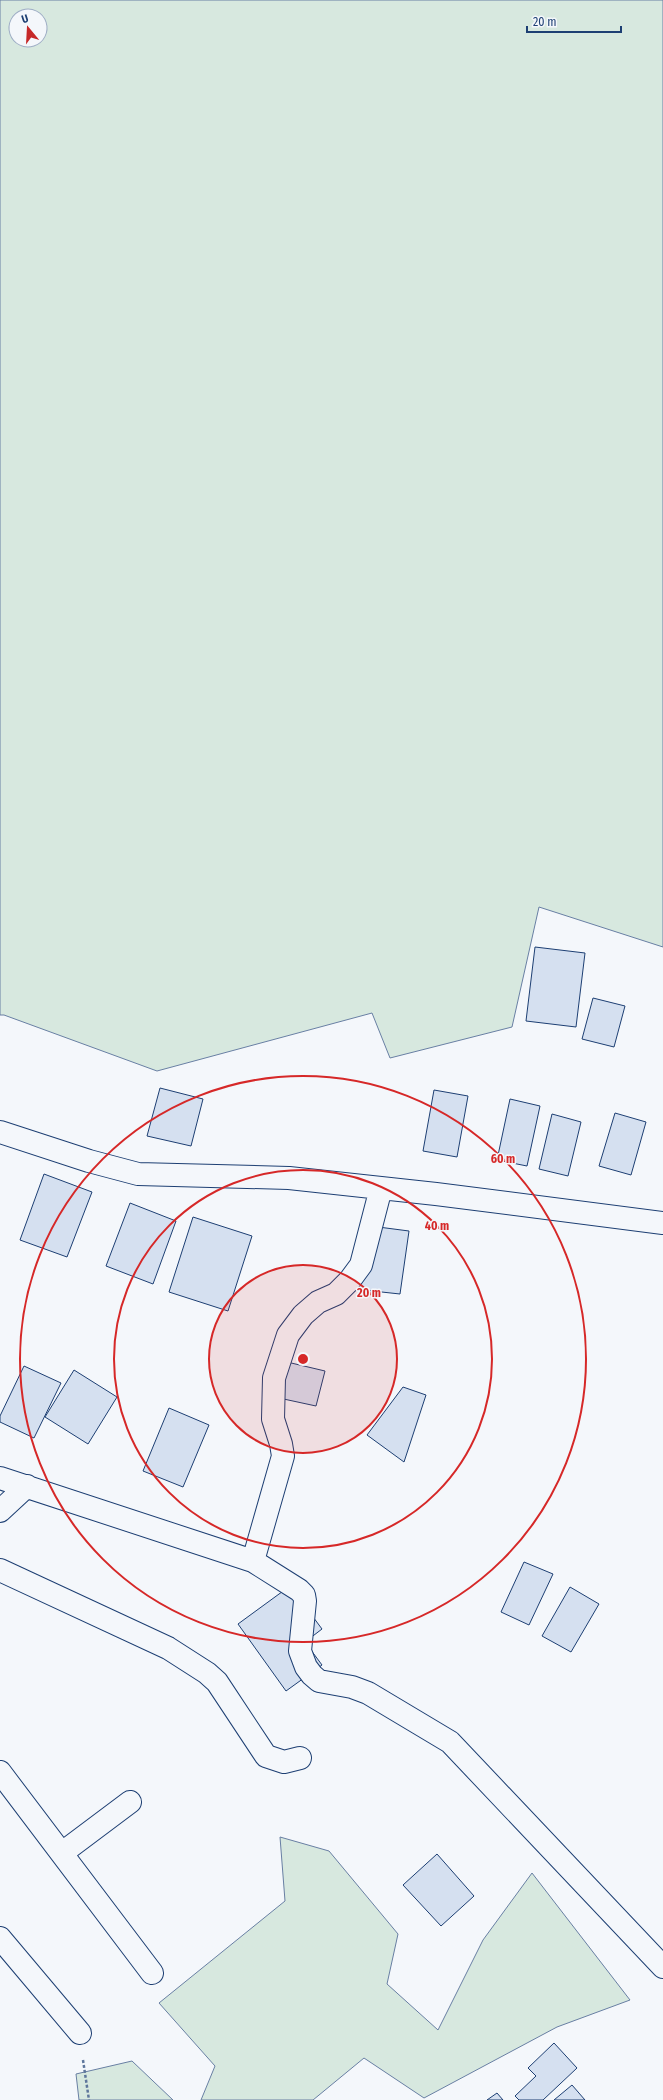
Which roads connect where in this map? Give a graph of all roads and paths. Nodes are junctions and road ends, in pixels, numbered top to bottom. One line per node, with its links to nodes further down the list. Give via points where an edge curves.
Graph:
1 (0, 1132): 2 (street, via 138,1174 289,1178)
2 (381, 1188): 3 (street); 7 (street, via 361,1265 336,1294 318,1302 303,1315 288,1335 274,1378 273,1419 283,1456)
3 (663, 1223)
4 (0, 1478): 5 (street)
5 (27, 1486): 6 (street); 7 (street)
6 (0, 1511)
7 (252, 1561): 14 (street, via 304,1595 300,1651 312,1675 319,1681 352,1687 368,1693 450,1742)
8 (0, 1570): 9 (street, via 168,1648 217,1682 266,1756 284,1762)
9 (300, 1758)
10 (0, 1772): 12 (street)
11 (130, 1802): 12 (street)
12 (62, 1853): 15 (street)
13 (0, 1938): 16 (street)
14 (663, 1967)
15 (152, 1973)
16 (80, 2033): 17 (path)
17 (89, 2100)

